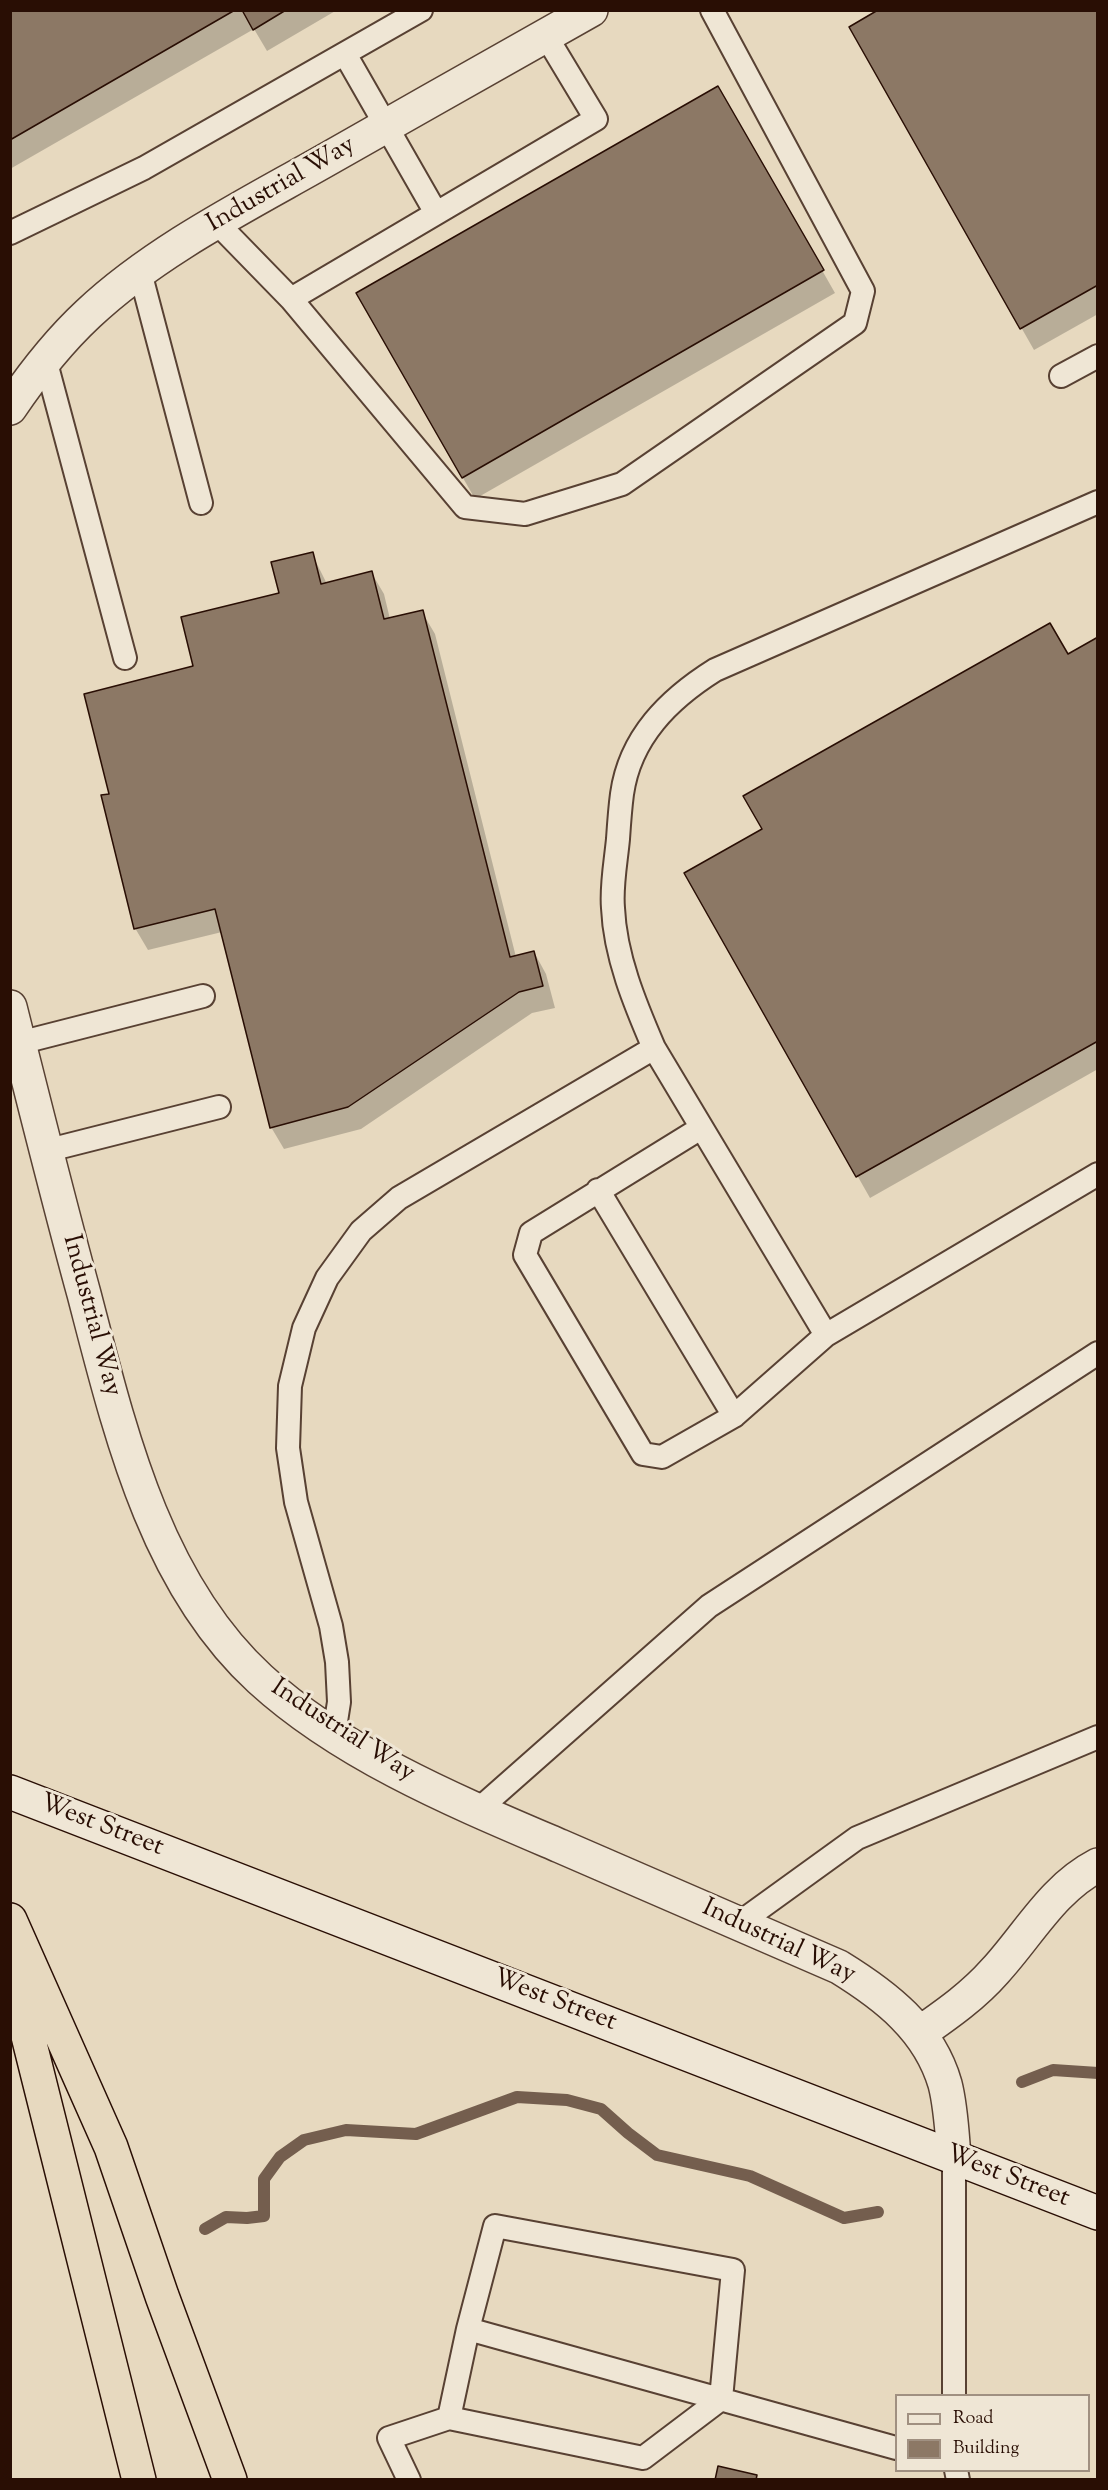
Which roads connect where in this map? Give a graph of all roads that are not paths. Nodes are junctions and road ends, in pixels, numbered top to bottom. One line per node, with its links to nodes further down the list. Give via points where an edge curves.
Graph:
1 (421, 10): 5 (lane)
2 (591, 10): 4 (street, Industrial Way)
3 (712, 10): 11 (lane, via 863,291 855,323 622,484 525,514 465,507)
4 (546, 36): 6 (street, Industrial Way); 7 (lane, via 596,119)
5 (345, 54): 6 (lane); 9 (lane, via 144,168)
6 (387, 125): 7 (lane); 8 (street, Industrial Way)
7 (436, 213): 11 (lane)
8 (217, 223): 10 (street, Industrial Way); 11 (lane)
9 (10, 233)
10 (140, 272): 13 (street, Industrial Way, via 90,312); 17 (lane)
11 (291, 299)
12 (1098, 356): 14 (lane)
13 (45, 359): 15 (street, Industrial Way); 18 (lane)
14 (1061, 376)
15 (10, 408)
16 (1098, 502): 22 (lane, via 715,670 672,700 656,718 642,738 622,791 613,908 633,997)
17 (201, 503)
18 (125, 658)
19 (203, 996): 21 (lane)
20 (10, 1006): 21 (street, Industrial Way)
21 (19, 1043): 25 (street, Industrial Way)
22 (654, 1048): 24 (lane); 31 (lane, via 399,1198 360,1231 327,1278 304,1328 291,1386 288,1448 296,1502 338,1662 339,1702)
23 (219, 1107): 25 (lane)
24 (701, 1128): 27 (lane); 28 (lane)
25 (45, 1151): 31 (street, Industrial Way, via 107,1383 149,1508 169,1552 199,1607 238,1656 285,1700)
26 (1098, 1174): 28 (lane)
27 (598, 1190): 30 (lane); 30 (lane, via 531,1233 525,1255 643,1454 662,1457)
28 (826, 1335): 30 (lane)
29 (1098, 1353): 34 (lane, via 709,1606)
30 (734, 1416)
31 (334, 1734): 34 (street, Industrial Way, via 427,1787)
32 (1098, 1737): 37 (lane, via 857,1838)
33 (10, 1792): 40 (street, West Street)
34 (478, 1810): 37 (street, Industrial Way)
35 (1098, 1865): 39 (street, via 1059,1893 966,2000)
36 (10, 1920): 48 (highway, via 111,2147)
37 (738, 1924): 39 (street, Industrial Way, via 839,1967 884,1997)
38 (10, 1964): 47 (highway)
39 (920, 2033): 40 (street, Industrial Way, via 945,2085)
40 (954, 2157): 41 (street, West Street); 43 (lane)
41 (1098, 2213)
42 (468, 2329): 44 (lane); 44 (lane, via 495,2226 734,2270); 45 (lane)
43 (954, 2394)
44 (721, 2399): 45 (lane, via 643,2458); 46 (lane)
45 (449, 2418): 49 (lane, via 389,2438)
46 (895, 2447)
47 (139, 2480)
48 (230, 2480)
49 (409, 2480)

